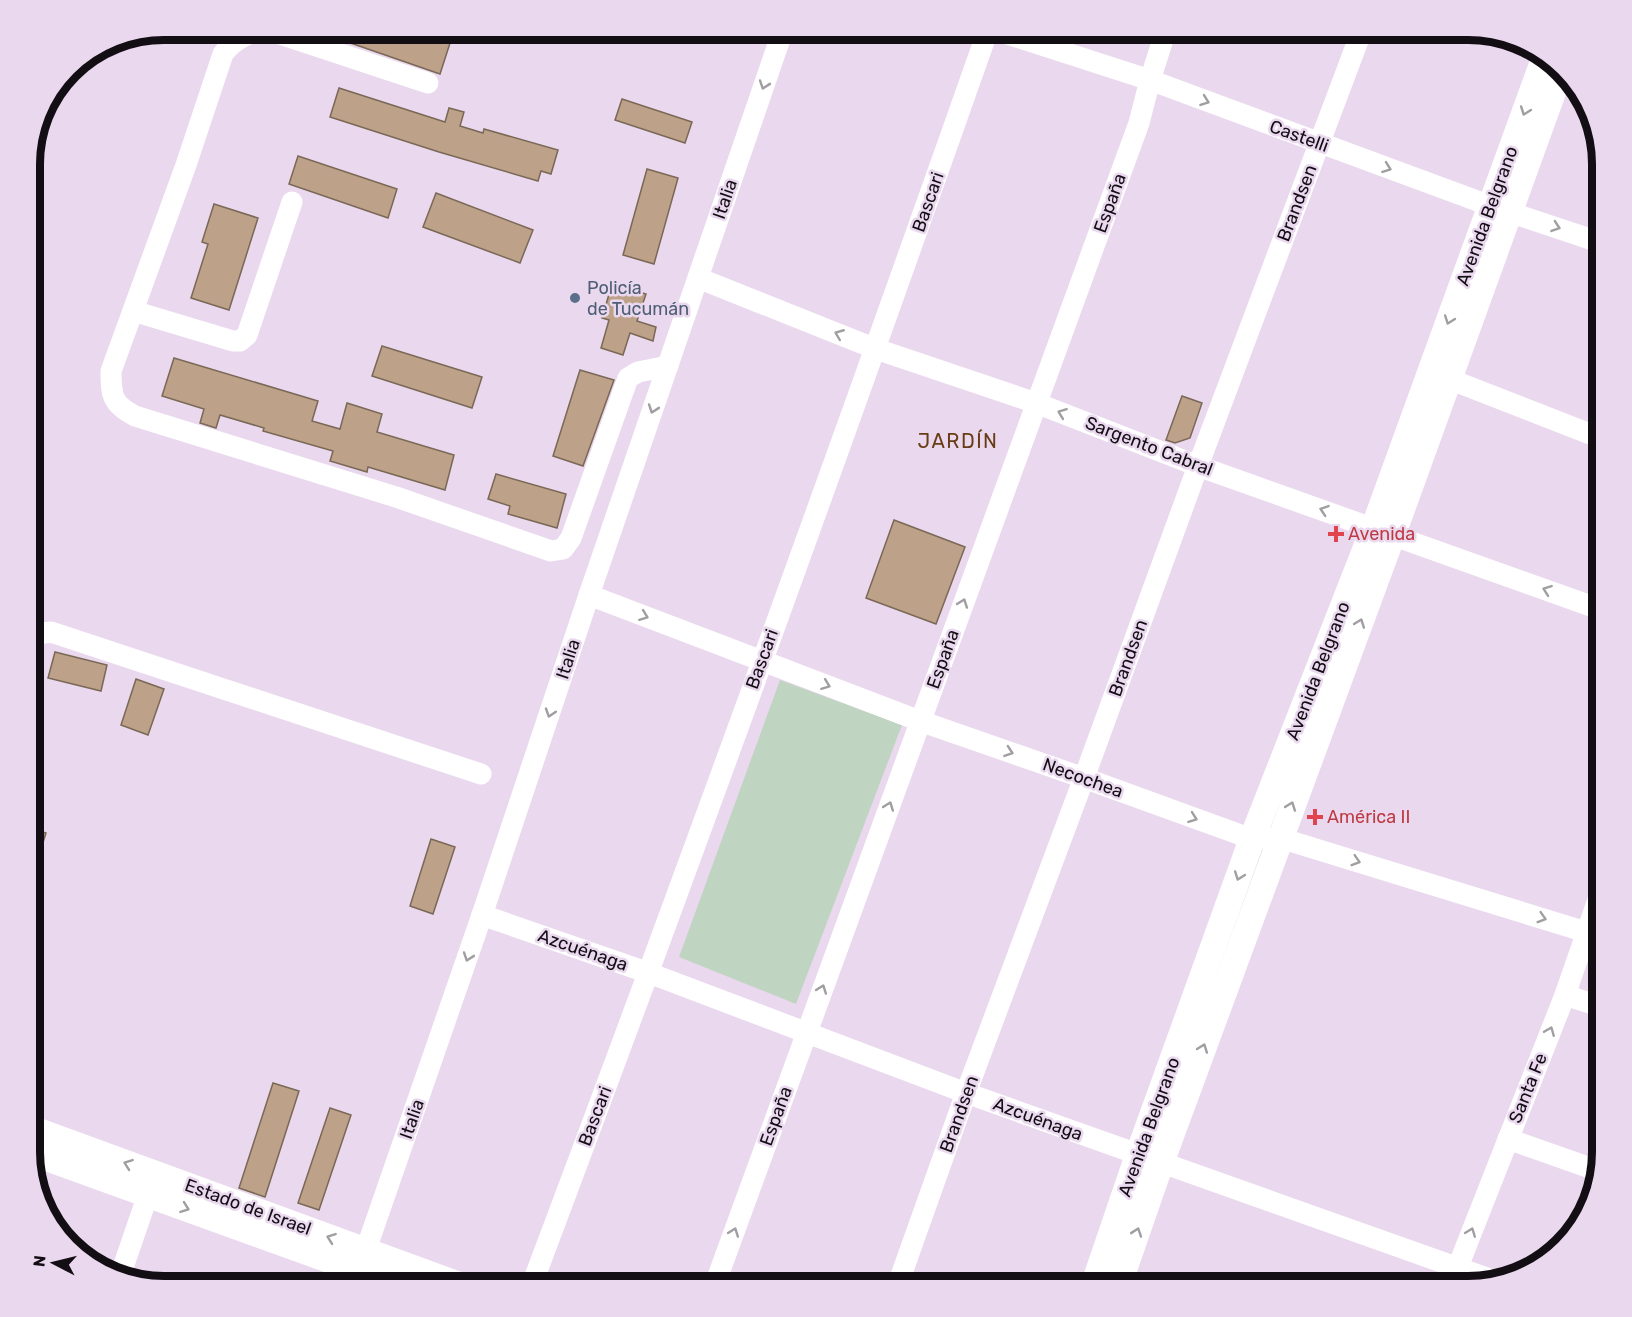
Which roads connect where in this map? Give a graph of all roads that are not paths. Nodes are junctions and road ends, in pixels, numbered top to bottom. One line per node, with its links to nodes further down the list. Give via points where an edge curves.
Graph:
1 (236, 41): 17 (street, via 223,54)
2 (301, 41): 11 (street)
3 (779, 41): 16 (street, Italia, one-way to 16)
4 (984, 41): 18 (street, Bascari)
5 (1029, 41): 10 (street, Castelli)
6 (1162, 41): 10 (street, España)
7 (1358, 41): 12 (street, Brandsen)
8 (1542, 65): 14 (main road, Avenida Belgrano, one-way to 14)
9 (1557, 79): 14 (main road, Avenida Belgrano)
10 (1150, 80): 12 (street, Castelli, one-way to 12); 21 (street, España, via 1139,123)
11 (428, 83)
12 (1320, 144): 14 (street, Castelli, one-way to 14); 23 (street, Brandsen)
13 (292, 202): 17 (street, via 247,335 240,341)
14 (1500, 209): 15 (street, Castelli, one-way to 15); 20 (main road, Avenida Belgrano); 24 (main road, Avenida Belgrano, one-way to 24)
15 (1592, 240)
16 (698, 278): 18 (street, Sargento Cabral, one-way to 16); 19 (street, Italia)
17 (133, 311): 19 (street, via 111,371 114,401 123,410 551,551 563,549 572,538 628,378)
18 (876, 349): 21 (street, Sargento Cabral); 28 (street, Bascari)
19 (668, 366): 25 (street, Italia, one-way to 25)
20 (1449, 379): 22 (street); 24 (main road, Avenida Belgrano)
21 (1036, 403): 23 (street, Sargento Cabral, one-way to 21); 29 (street, España, one-way to 21)
22 (1590, 434)
23 (1197, 466): 24 (street, Sargento Cabral, one-way to 23); 31 (street, Brandsen)
24 (1383, 531): 26 (street, Sargento Cabral, one-way to 24); 32 (main road, Avenida Belgrano, one-way to 24); 33 (main road, Avenida Belgrano)
25 (589, 595): 28 (street, Necochea, one-way to 28); 34 (street, Italia, one-way to 34)
26 (1592, 606)
27 (41, 633): 30 (street, via 51,632)
28 (762, 661): 29 (street, Necochea, one-way to 29); 37 (street, Bascari)
29 (920, 721): 31 (street, Necochea, one-way to 31); 40 (street, España, one-way to 29)
30 (481, 774)
31 (1084, 778): 33 (street, Necochea, one-way to 33); 41 (street, Brandsen)
32 (1280, 838): 33 (street, Necochea); 36 (street, Necochea, one-way to 36); 44 (main road, Avenida Belgrano, one-way to 32)
33 (1252, 839): 44 (main road, Avenida Belgrano, one-way to 44)
34 (482, 915): 37 (street, Azcuénaga); 49 (street, Italia, one-way to 49)
35 (1592, 916): 36 (street, Santa Fe)
36 (1586, 932): 38 (street, Santa Fe)
37 (649, 973): 40 (street, Azcuénaga); 53 (street, Bascari)
38 (1565, 995): 39 (street); 42 (street, Santa Fe, one-way to 38)
39 (1592, 1003)
40 (806, 1032): 41 (street, Azcuénaga); 54 (street, España, one-way to 40)
41 (966, 1093): 44 (street, Azcuénaga); 55 (street, Brandsen)
42 (1508, 1139): 45 (street); 47 (street, Santa Fe, one-way to 42)
43 (41, 1147): 46 (main road, Estado de Israel)
44 (1149, 1159): 47 (street, Azcuénaga); 56 (main road, Avenida Belgrano); 57 (main road, Avenida Belgrano, one-way to 44)
45 (1590, 1167)
46 (152, 1184): 48 (street); 49 (main road, Estado de Israel)
47 (1458, 1266): 50 (street, Azcuénaga); 58 (street, Santa Fe)
48 (122, 1269)
49 (359, 1270): 51 (main road, Estado de Israel); 52 (main road, Estado de Israel)
50 (1481, 1275)
51 (375, 1276)
52 (396, 1276)
53 (535, 1276)
54 (718, 1276)
55 (901, 1276)
56 (1098, 1276)
57 (1121, 1276)
58 (1454, 1276)

